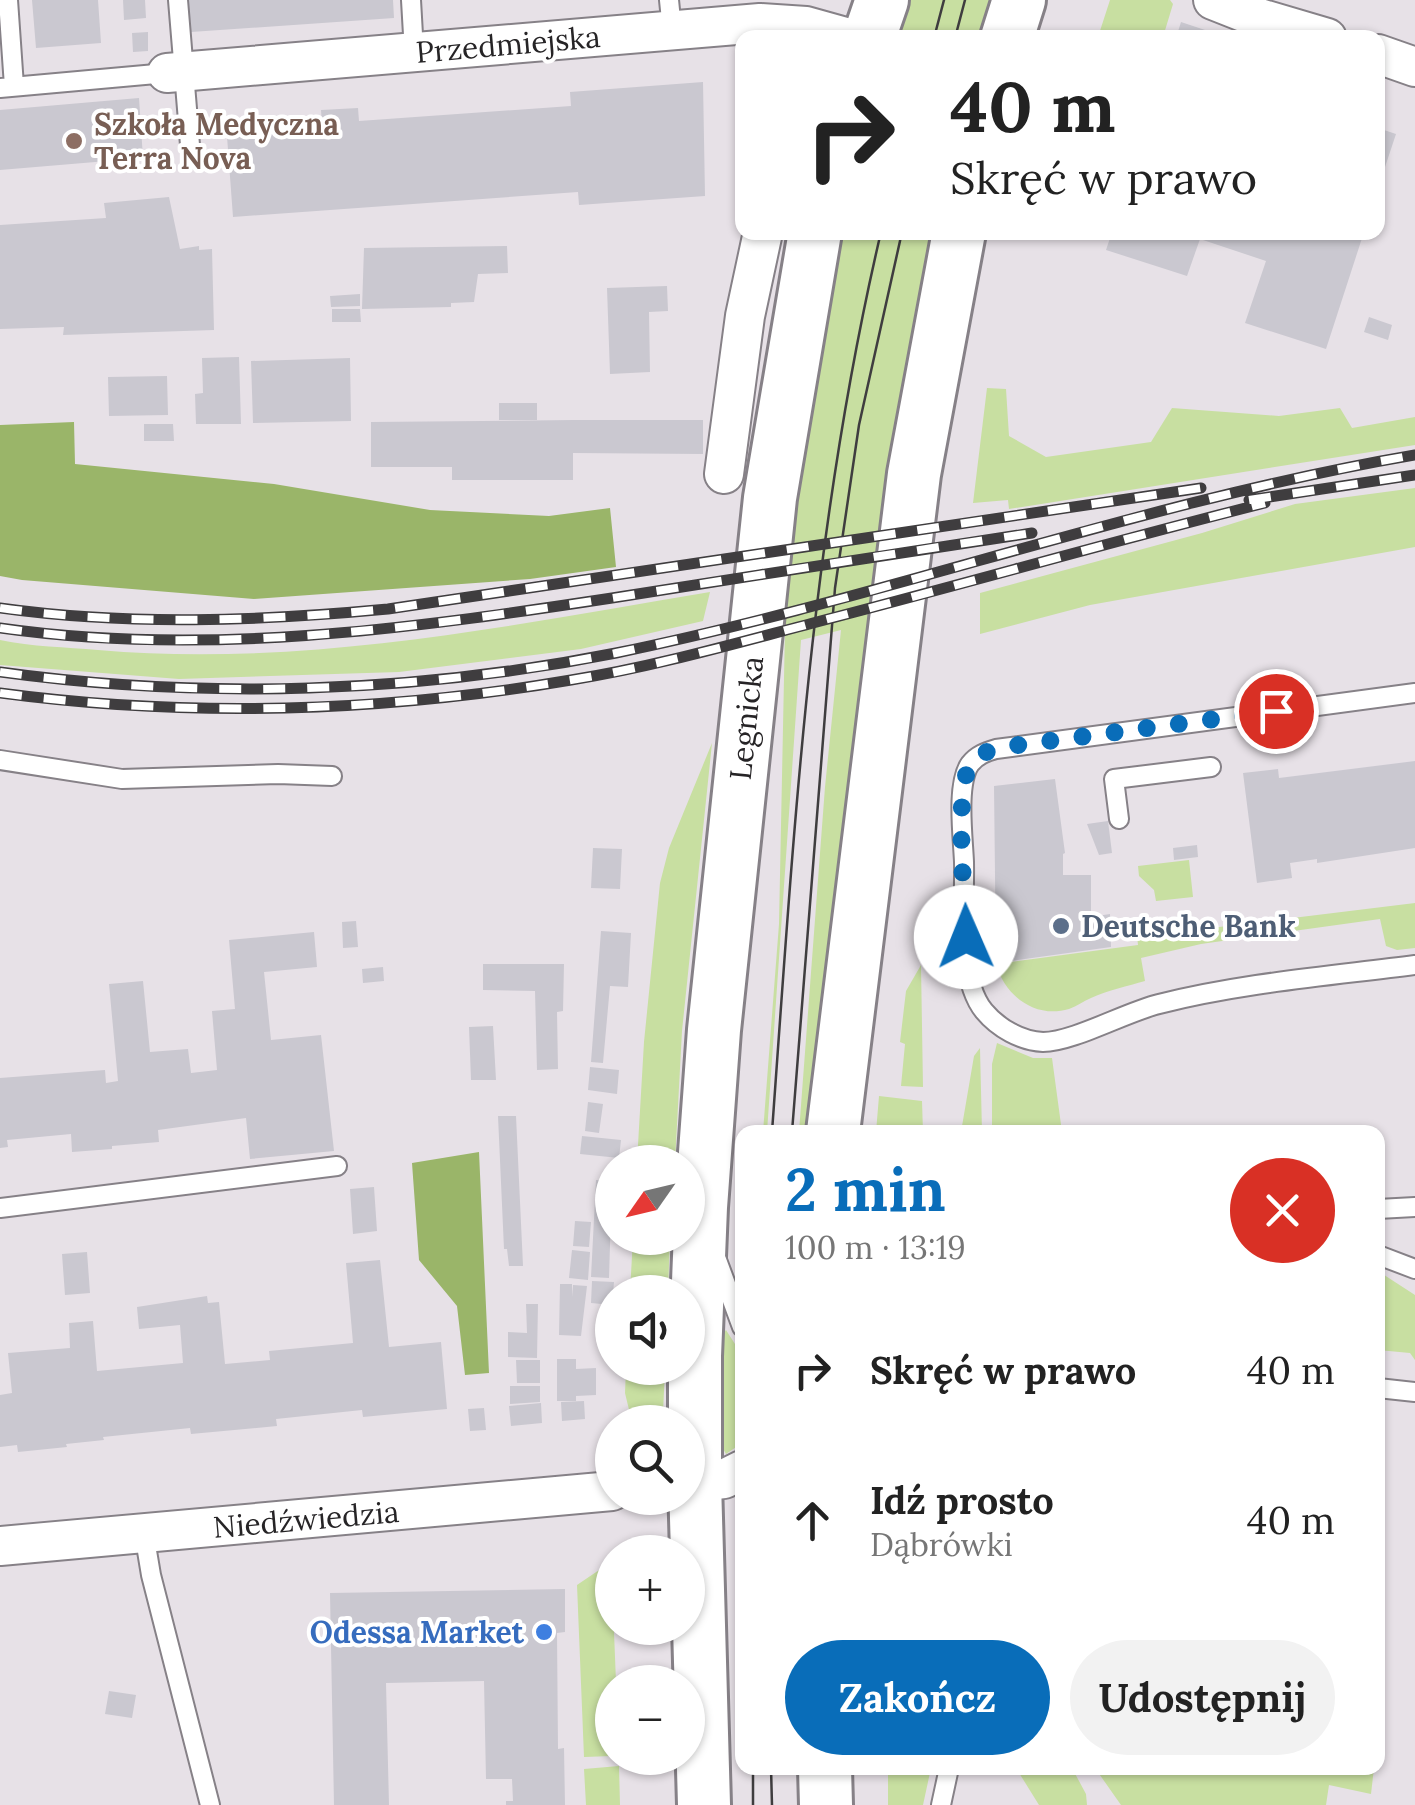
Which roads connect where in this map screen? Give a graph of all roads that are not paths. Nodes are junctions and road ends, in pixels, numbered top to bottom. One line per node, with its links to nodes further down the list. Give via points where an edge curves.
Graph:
1 (8, 0): 17 (lane)
2 (178, 0): 16 (lane)
3 (411, 0): 4 (lane); 13 (lane)
4 (422, 0)
5 (882, 0): 10 (main road)
6 (1019, 0): 11 (main road)
7 (1213, 0): 12 (street)
8 (671, 15): 9 (street, Przedmiejska); 13 (street, Przedmiejska)
9 (784, 30)
10 (872, 30)
11 (1010, 30)
12 (1300, 30)
13 (414, 52): 16 (street, Przedmiejska)
14 (1385, 56): 15 (street)
15 (1415, 67)
16 (175, 72): 17 (lane); 18 (lane)
17 (7, 87)
18 (190, 145)
19 (761, 240): 22 (street)
20 (814, 240): 30 (main road, Legnicka, via 770,498)
21 (958, 240): 29 (main road, via 914,474)
22 (724, 474)
23 (1415, 693): 28 (lane, via 1003,747 971,764 962,802 971,988 984,1011 1019,1037 1057,1041 1224,990)
24 (0, 760): 26 (lane, via 122,780)
25 (1210, 767): 27 (lane, via 1114,779)
26 (332, 776)
27 (1119, 819)
28 (1415, 965)
29 (833, 1125)
30 (705, 1154)
31 (337, 1166): 33 (lane)
32 (1415, 1207): 34 (lane)
33 (0, 1208)
34 (1385, 1209)
35 (705, 1219): 39 (lane, Legnicka)
36 (702, 1255): 42 (main road, Legnicka)
37 (1385, 1257): 38 (lane)
38 (1415, 1268)
39 (735, 1311)
40 (1385, 1389): 41 (lane)
41 (1415, 1392)
42 (708, 1479): 49 (main road, Legnicka)
43 (595, 1493): 44 (street, Niedźwiedzia)
44 (144, 1533): 45 (street, Niedźwiedzia); 48 (lane)
45 (0, 1546)
46 (825, 1775): 50 (main road)
47 (948, 1775): 51 (lane)
48 (210, 1805)
49 (704, 1805)
50 (826, 1805)
51 (942, 1805)

